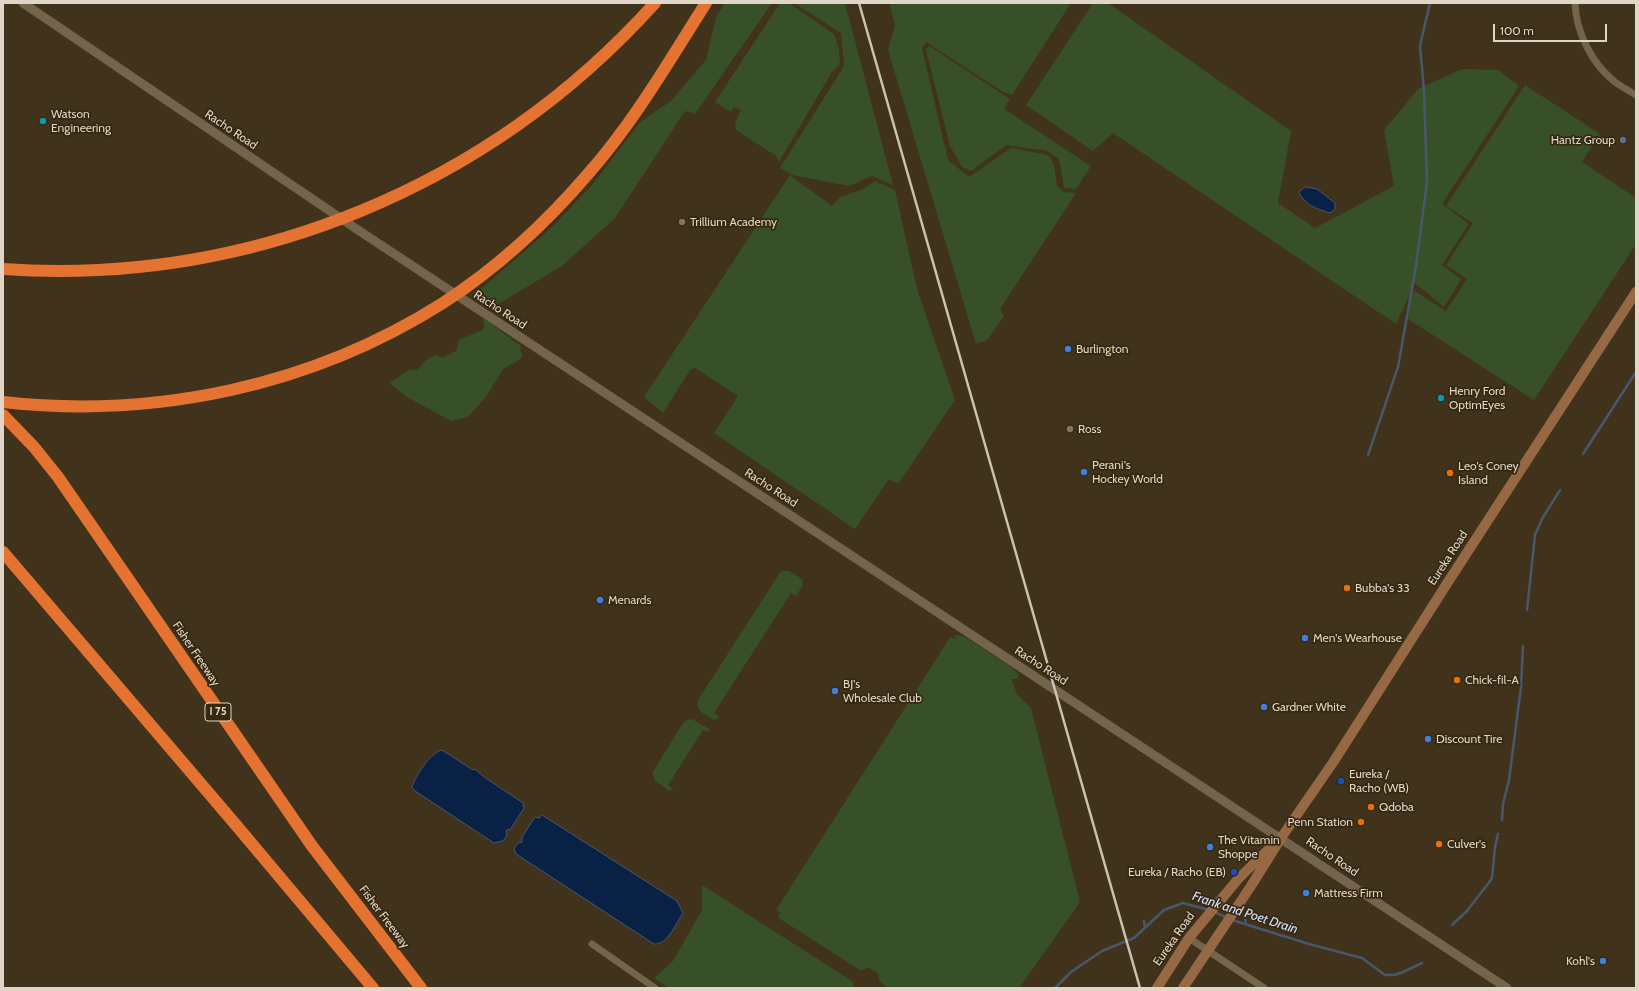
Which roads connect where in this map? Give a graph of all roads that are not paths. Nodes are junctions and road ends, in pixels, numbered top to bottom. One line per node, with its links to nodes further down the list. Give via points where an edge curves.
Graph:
1 (23, 3): 11 (street, Racho Road, via 358,230)
2 (655, 3): 6 (highway, via 604,56 509,132 480,151 392,198 274,241 230,252 161,264 106,269)
3 (706, 3): 8 (highway, via 636,111 590,173 536,229 474,281 442,303 389,333 346,353 288,375 231,390 177,401 117,407)
4 (1575, 3): 5 (street, via 1582,34 1597,62 1614,81)
5 (1636, 95)
6 (3, 269)
7 (1636, 292): 11 (main road, Eureka Road, via 1334,761)
8 (3, 402)
9 (3, 414): 16 (highway, Fisher Freeway / I 75, via 58,477 312,846)
10 (3, 552): 15 (highway)
11 (1281, 838): 12 (main road, Eureka Road, via 1239,878); 14 (main road, Eureka Road); 21 (street, Racho Road)
12 (1189, 938): 14 (street); 18 (main road, Eureka Road)
13 (592, 944): 17 (street)
14 (1208, 950): 19 (main road, Eureka Road); 20 (street)
15 (373, 988)
16 (421, 988)
17 (655, 988)
18 (1157, 988)
19 (1184, 988)
20 (1264, 988)
21 (1508, 988)

